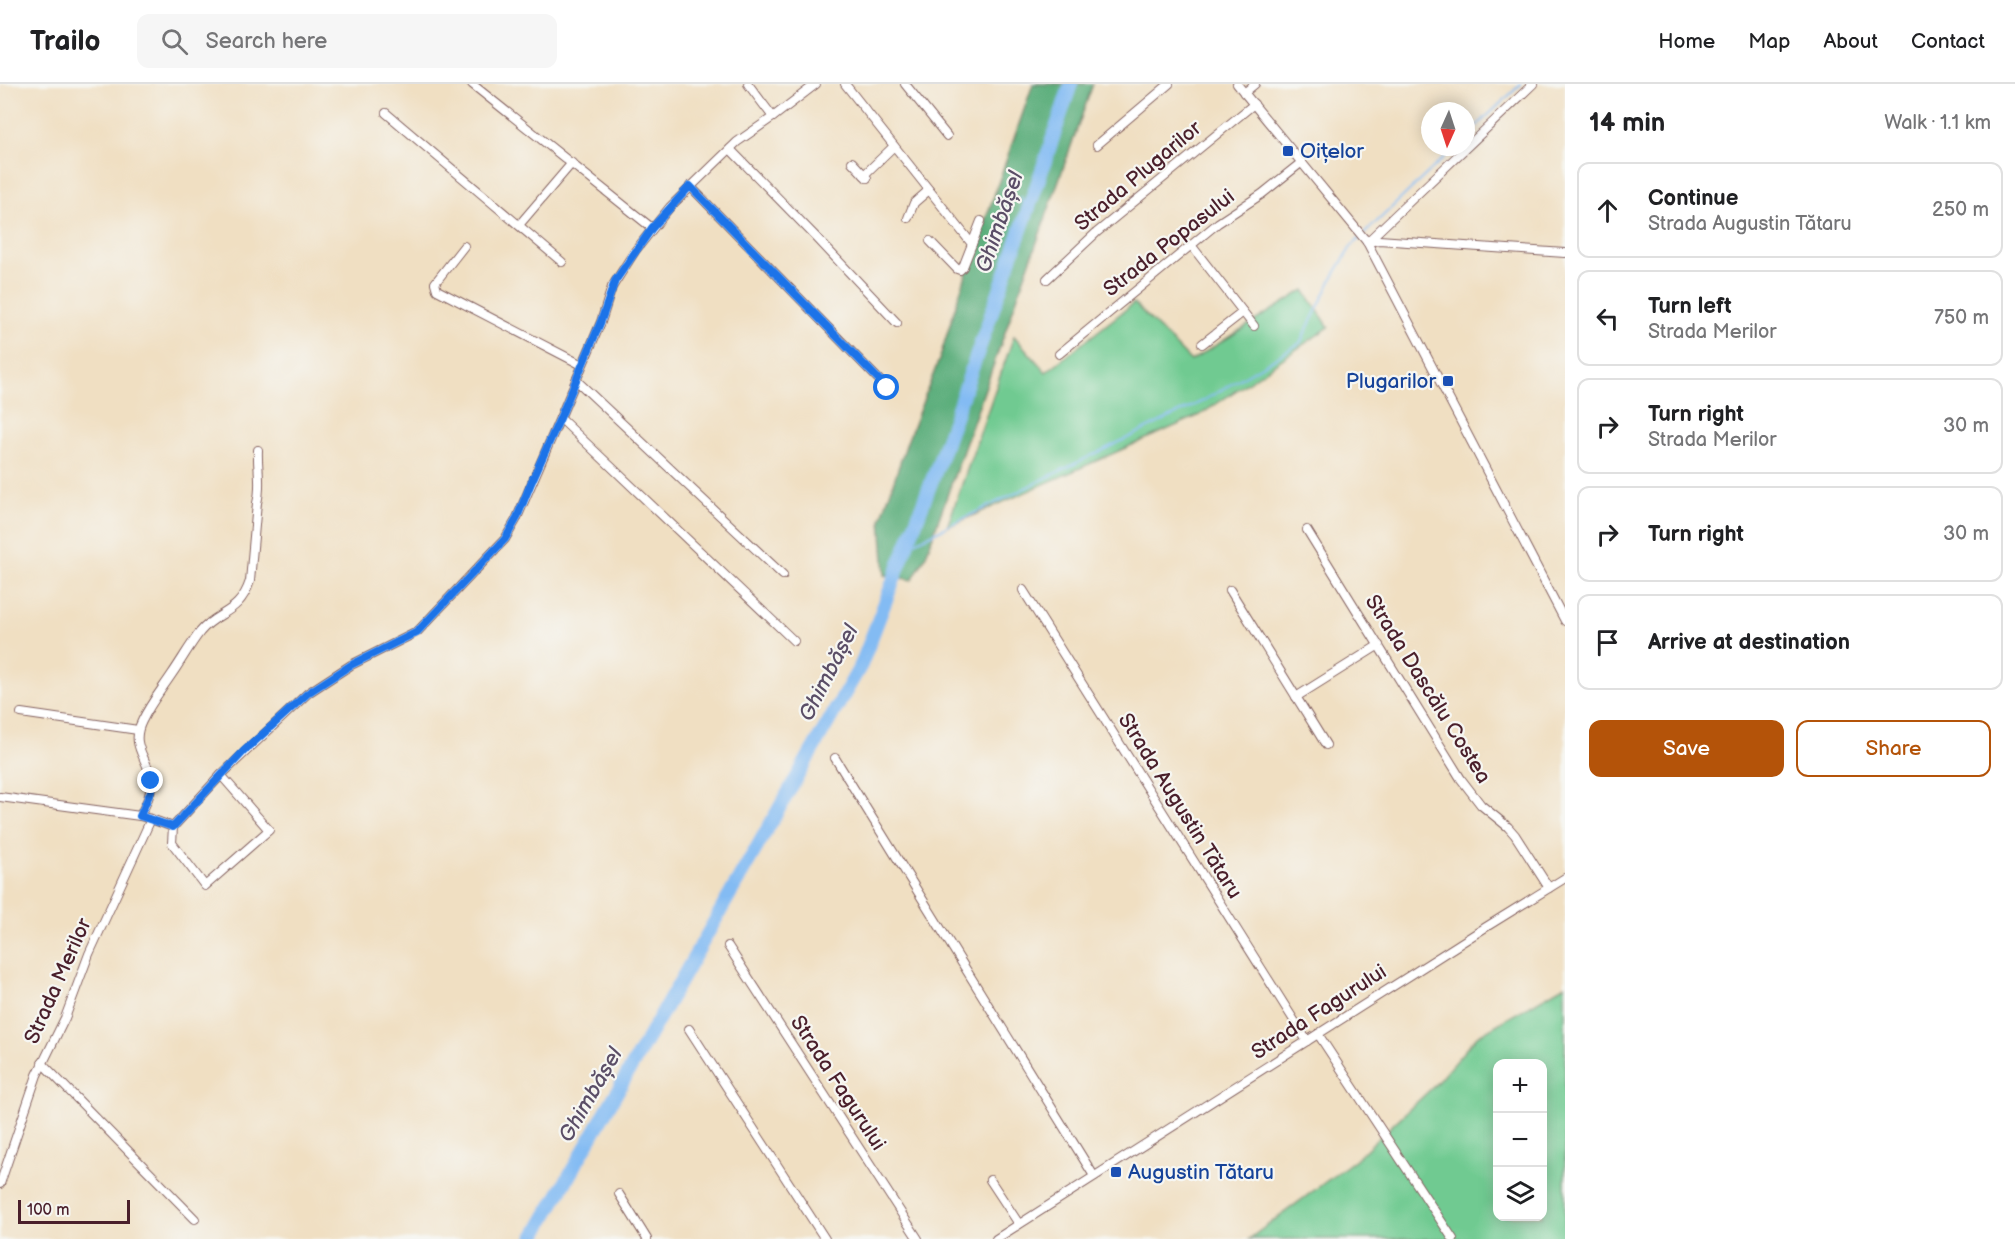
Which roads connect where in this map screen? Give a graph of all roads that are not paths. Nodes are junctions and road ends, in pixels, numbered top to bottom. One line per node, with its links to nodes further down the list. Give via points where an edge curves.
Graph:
1 (472, 84): 20 (street)
2 (748, 84): 13 (street)
3 (816, 84): 13 (street)
4 (845, 84): 16 (street)
5 (904, 84): 14 (street)
6 (1169, 84): 15 (street)
7 (1237, 84): 10 (street)
8 (1255, 84): 10 (street)
9 (1533, 84): 28 (street)
10 (1244, 93): 11 (street)
11 (1254, 104): 19 (street); 34 (street, Strada Plugarilor, via 1096,233)
12 (386, 113): 25 (street)
13 (773, 117): 17 (street)
14 (947, 136)
15 (1097, 145)
16 (894, 146): 18 (street, via 866,177); 22 (street)
17 (730, 148): 21 (street); 36 (street)
18 (852, 162)
19 (1302, 162): 28 (street); 30 (street, Strada Popasului)
20 (572, 163): 25 (street); 26 (street)
21 (690, 186): 26 (street); 42 (street)
22 (928, 190): 23 (street, via 914,203); 29 (street)
23 (908, 218)
24 (981, 220): 29 (street)
25 (519, 225): 33 (street)
26 (652, 228): 40 (street, via 612,287)
27 (930, 241): 29 (street, via 960,270)
28 (1366, 241): 32 (street); 49 (street)
29 (972, 244)
30 (1191, 245): 35 (street); 39 (street, Strada Popasului)
31 (464, 246): 40 (street, via 435,282 437,290)
32 (1565, 253)
33 (562, 262)
34 (1047, 279)
35 (1243, 312): 37 (street); 38 (street)
36 (897, 323)
37 (1254, 326)
38 (1202, 344)
39 (1059, 354)
40 (582, 364): 41 (street)
41 (576, 380): 43 (street); 46 (street)
42 (887, 388)
43 (560, 418): 50 (street); 57 (street, via 509,534 422,628 351,665 308,693)
44 (258, 450): 54 (street, via 261,491 248,589 233,609 201,631)
45 (1307, 530): 51 (street, Strada Dascălu Costea)
46 (783, 575)
47 (1023, 590): 67 (street, Strada Augustin Tătaru)
48 (1230, 590): 52 (street)
49 (1565, 621)
50 (794, 641)
51 (1378, 645): 52 (street); 63 (street, Strada Dascălu Costea, via 1466,787 1515,835)
52 (1296, 697): 55 (street)
53 (21, 713): 54 (street)
54 (138, 730): 59 (street, via 138,746 151,781)
55 (1326, 746)
56 (835, 758): 69 (street)
57 (221, 775): 61 (street); 61 (street, via 269,830 205,886 172,843)
58 (0, 797): 59 (street)
59 (140, 816): 60 (street)
60 (151, 819): 61 (street); 68 (street, Strada Merilor)
61 (173, 827)
62 (1565, 878): 63 (street, Strada Fagurului)
63 (1549, 888): 66 (street, Strada Fagurului)
64 (728, 946): 78 (street, Strada Fagurului)
65 (689, 1029): 77 (street)
66 (1318, 1034): 67 (street, Strada Fagurului); 81 (street)
67 (1307, 1041): 69 (street, Strada Fagurului)
68 (42, 1063): 71 (street, Strada Merilor); 73 (street)
69 (1094, 1176): 74 (street, Strada Fagurului)
70 (990, 1180): 74 (street)
71 (0, 1184)
72 (619, 1194): 76 (street)
73 (195, 1219)
74 (1019, 1224): 75 (street, Strada Fagurului)
75 (1010, 1230): 79 (street, Strada Fagurului); 80 (street)
76 (647, 1239)
77 (825, 1239)
78 (918, 1239)
79 (996, 1239)
80 (1016, 1239)
81 (1453, 1239)

